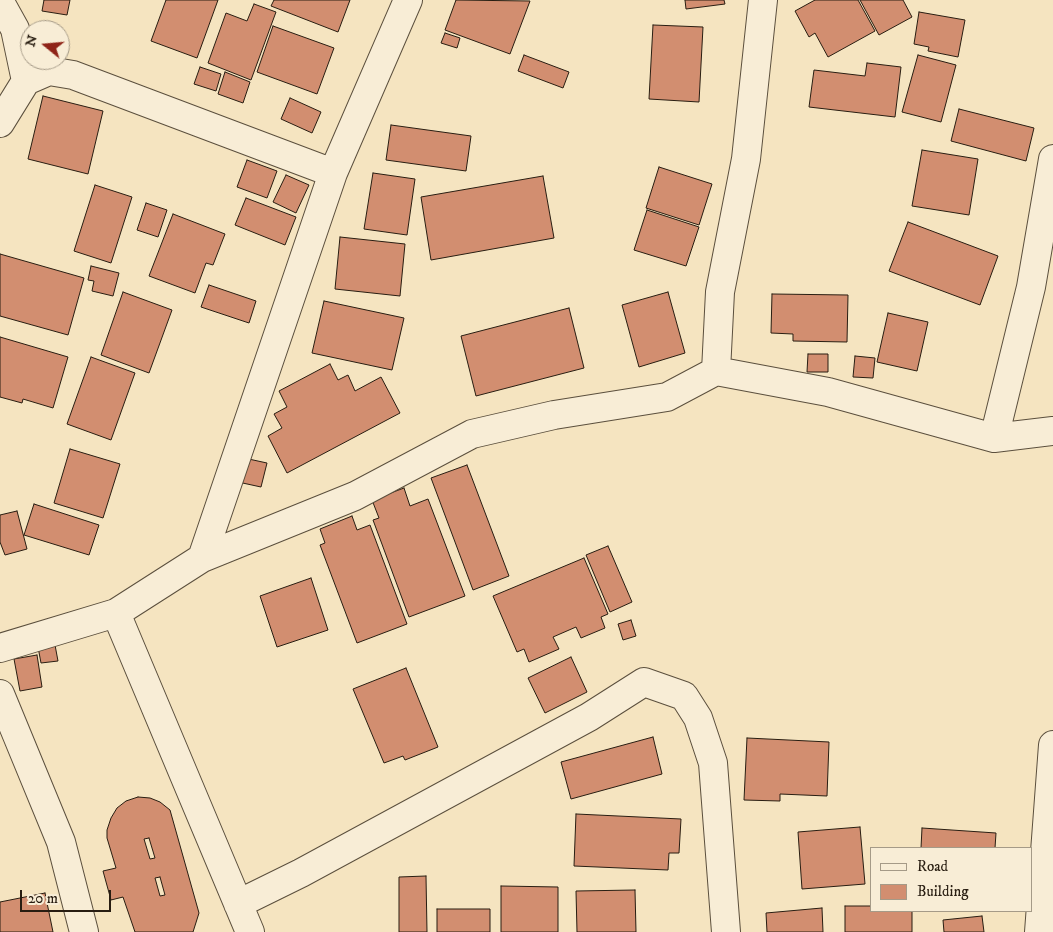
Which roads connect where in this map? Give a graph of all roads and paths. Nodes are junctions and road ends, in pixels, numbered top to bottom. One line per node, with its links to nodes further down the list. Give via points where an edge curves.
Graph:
1 (408, 0): 7 (street)
2 (763, 0): 8 (street, via 746,159 720,292)
3 (0, 2): 4 (street, via 15,29)
4 (26, 81): 5 (street); 7 (street, via 49,71 73,74)
5 (0, 124)
6 (1053, 159): 10 (street, via 1031,287)
7 (333, 172): 11 (street)
8 (716, 371): 10 (street, via 828,392); 11 (street, via 667,396 554,414 472,434 355,496)
9 (1053, 431): 10 (street)
10 (994, 438)
11 (202, 558): 12 (street)
12 (116, 613): 13 (street); 16 (street)
13 (0, 648)
14 (0, 694): 17 (street, via 61,842)
15 (1053, 745): 20 (street)
16 (238, 904): 18 (street); 19 (street, via 589,716 644,682 684,696 698,718 713,763)
17 (84, 932)
18 (250, 932)
19 (726, 932)
20 (1039, 932)

